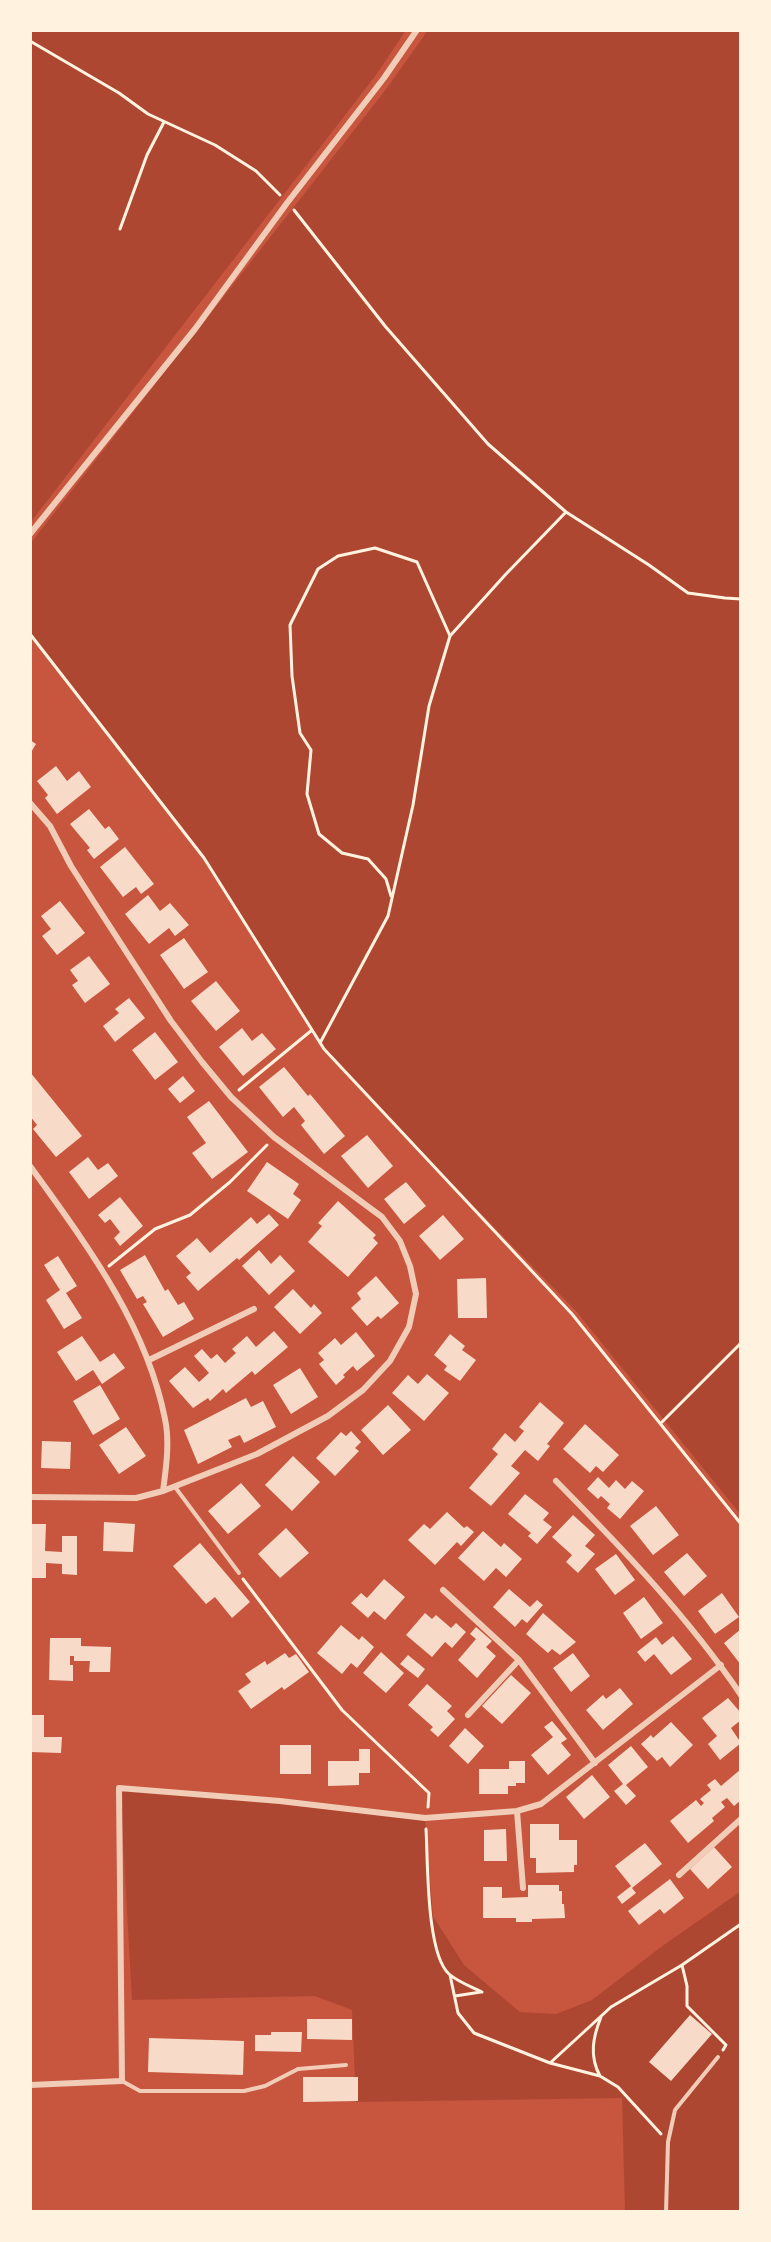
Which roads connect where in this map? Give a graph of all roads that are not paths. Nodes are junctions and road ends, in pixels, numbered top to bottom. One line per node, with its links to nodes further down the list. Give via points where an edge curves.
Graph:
1 (417, 30): 2 (street, via 195,329)
2 (30, 534)
3 (30, 803): 8 (street, via 50,826 71,866 171,1021 231,1097 274,1137 382,1217 400,1241 416,1294 409,1327 390,1360 363,1390 328,1416 257,1454)
4 (30, 1166): 6 (street, via 103,1271)
5 (254, 1309): 6 (street)
6 (149, 1360): 9 (street, via 165,1419)
7 (556, 1481): 14 (street, via 636,1563)
8 (175, 1487): 9 (street); 11 (lane)
9 (163, 1491): 10 (street, via 136,1498)
10 (30, 1497)
11 (239, 1574)
12 (443, 1590): 13 (street)
13 (519, 1660): 16 (street); 17 (street)
14 (721, 1665): 15 (street); 17 (street)
15 (741, 1695)
16 (468, 1715)
17 (595, 1763): 18 (street, via 541,1804)
18 (517, 1811): 21 (street); 24 (street, via 425,1818 118,1788)
19 (741, 1819): 20 (street)
20 (680, 1875)
21 (523, 1888)
22 (718, 2057): 26 (lane, via 675,2110 668,2142)
23 (346, 2065): 24 (lane, via 298,2069 244,2091 140,2091)
24 (122, 2080): 25 (street)
25 (30, 2085)
26 (666, 2212)

